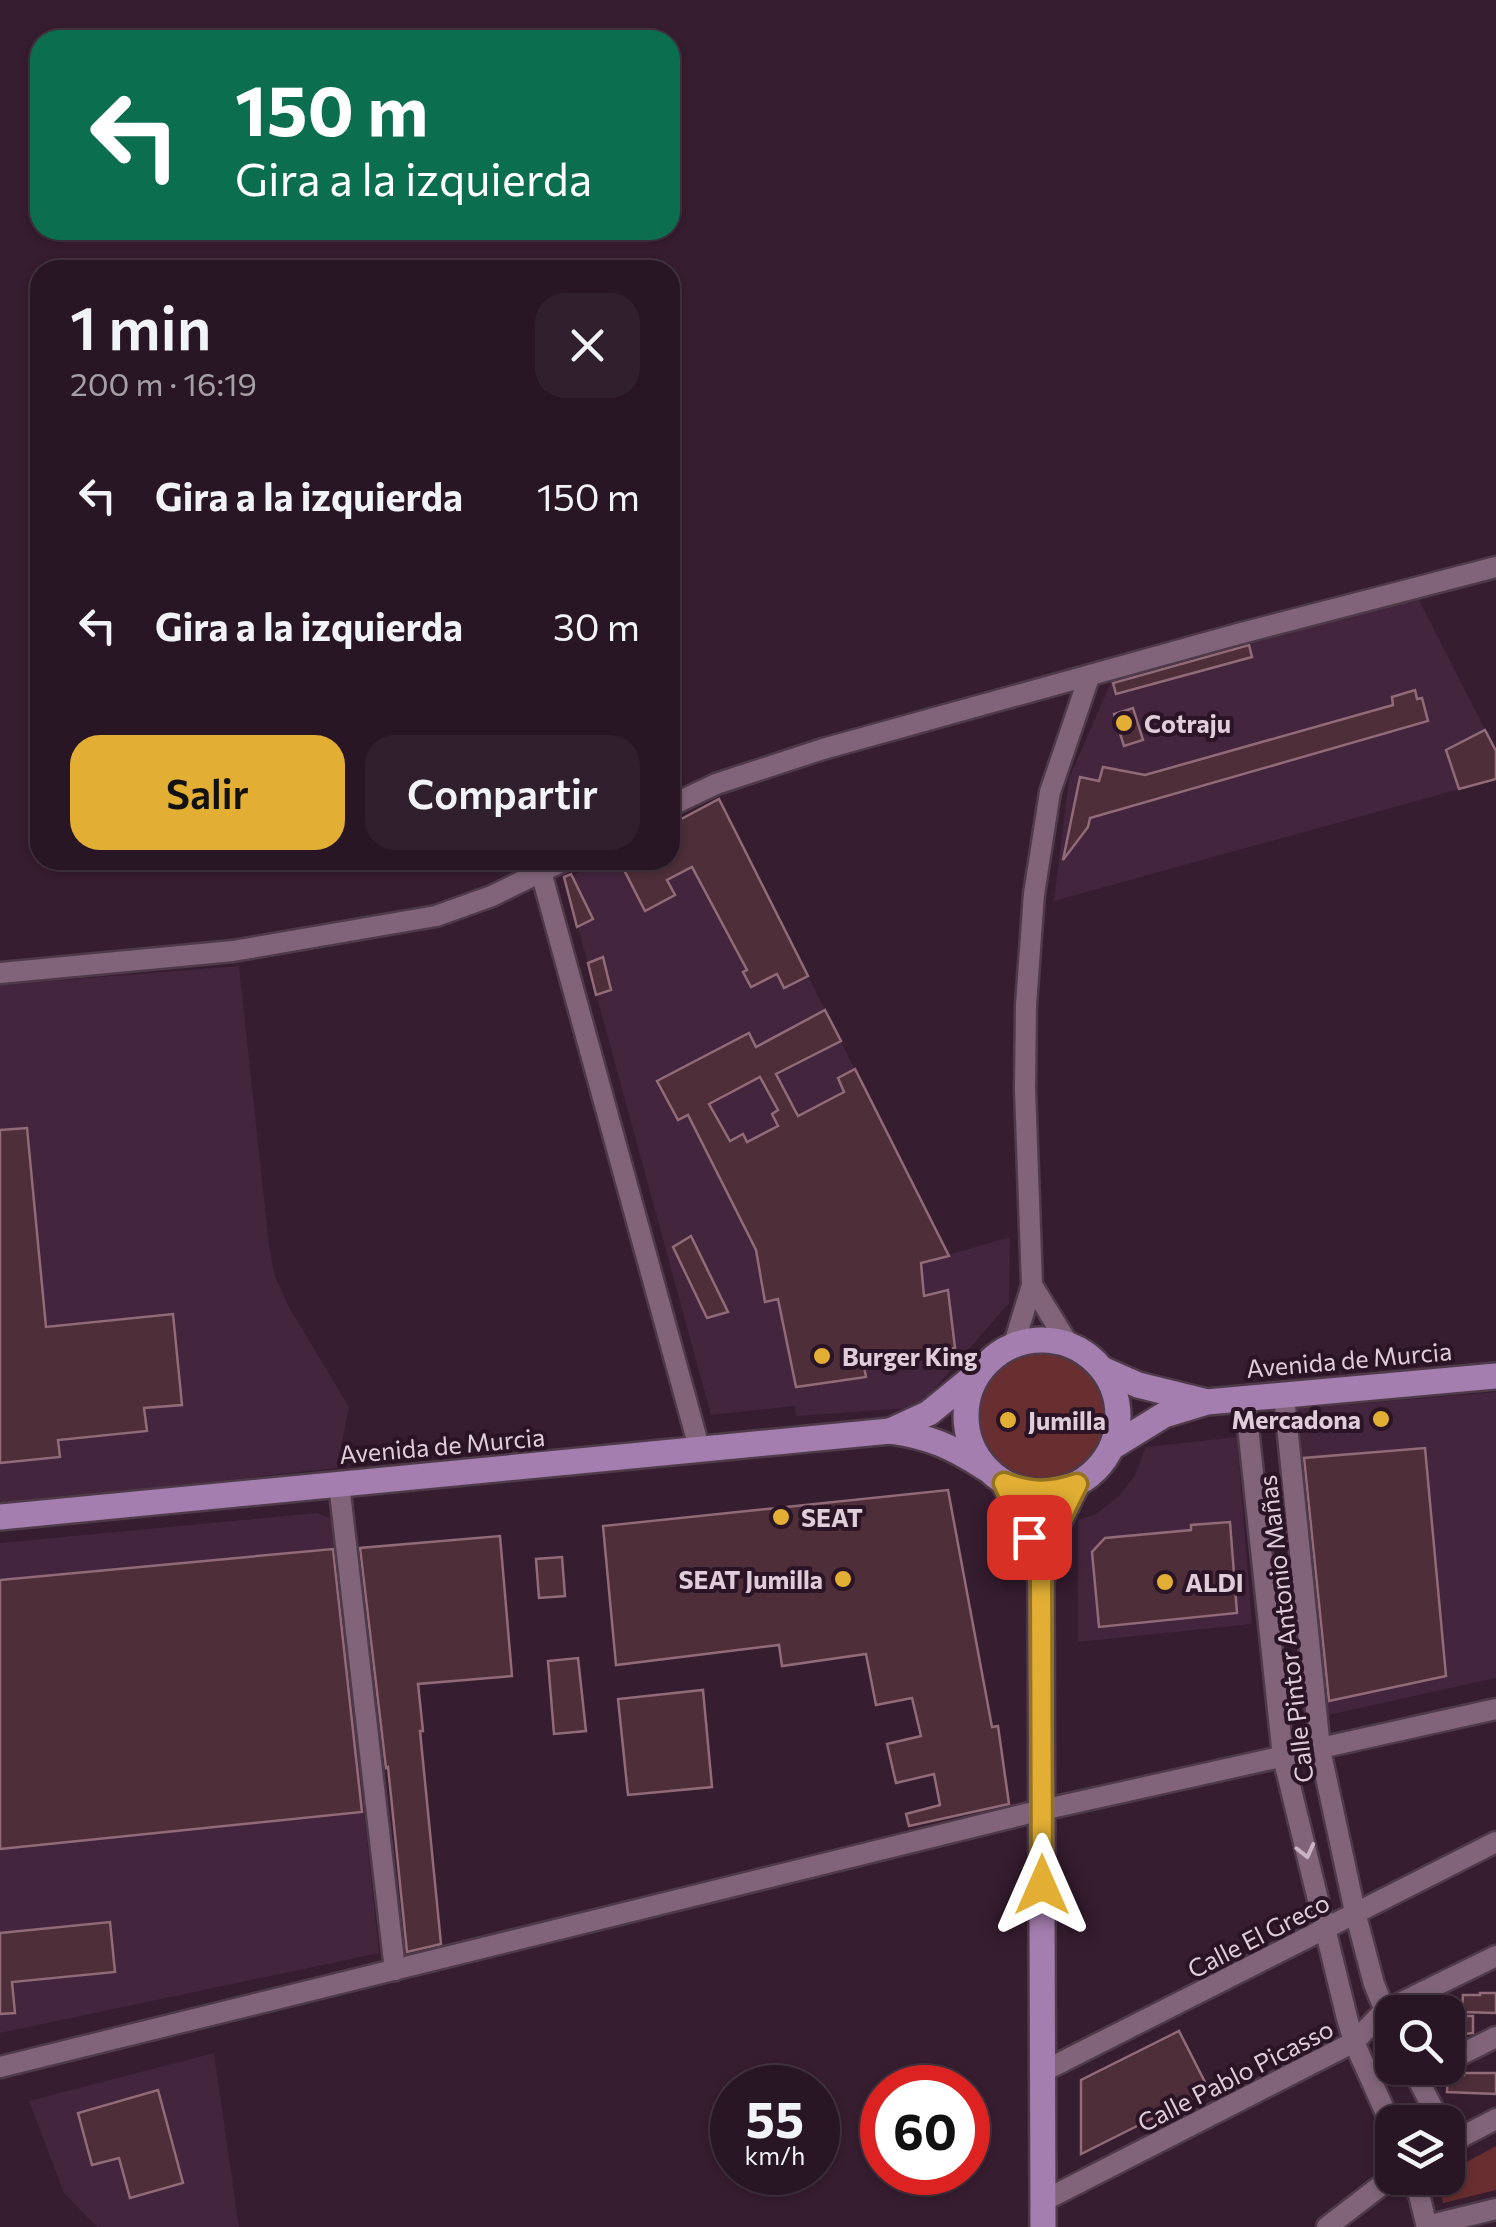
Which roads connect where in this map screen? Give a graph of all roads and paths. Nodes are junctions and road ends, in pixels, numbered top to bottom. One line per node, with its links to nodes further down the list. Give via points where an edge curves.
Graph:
1 (1496, 568): 2 (street)
2 (1089, 677): 3 (street, via 823,749); 7 (street, via 1050,792 1032,912 1024,1089)
3 (680, 801)
4 (545, 870): 5 (street)
5 (541, 872): 6 (street, via 436,916 233,951); 18 (street)
6 (0, 972)
7 (1032, 1285): 8 (street); 9 (street)
8 (1067, 1342): 9 (main road); 11 (main road)
9 (1014, 1344): 10 (main road)
10 (980, 1370): 16 (main road, Avenida de Murcia, via 928,1414); 19 (main road, via 965,1420 971,1446)
11 (1104, 1370): 15 (main road, Avenida de Murcia); 17 (main road, via 1119,1420)
12 (1496, 1376): 13 (main road, Avenida de Murcia)
13 (1284, 1396): 14 (main road, Avenida de Murcia); 25 (street, Calle Pintor Antonio Mañas)
14 (1245, 1398): 15 (main road, Avenida de Murcia); 26 (street, Calle Pintor Antonio Mañas)
15 (1208, 1402): 17 (main road, Avenida de Murcia, via 1164,1415)
16 (890, 1431): 18 (main road, Avenida de Murcia); 19 (main road, Avenida de Murcia, via 948,1445)
17 (1112, 1446): 21 (main road)
18 (700, 1451): 20 (main road, Avenida de Murcia)
19 (994, 1475): 21 (main road, via 1028,1492); 23 (main road, via 1024,1521)
20 (339, 1484): 22 (main road, Avenida de Murcia); 32 (street)
21 (1077, 1484): 23 (main road, via 1053,1533)
22 (0, 1517)
23 (1041, 1581): 27 (main road)
24 (1496, 1709): 25 (street)
25 (1320, 1750): 26 (street); 29 (street, Calle Pintor Antonio Mañas)
26 (1283, 1757): 27 (street); 30 (street, Calle Pintor Antonio Mañas, one-way to 30)
27 (1042, 1810): 32 (street); 40 (main road)
28 (1496, 1842): 29 (street, Calle El Greco)
29 (1355, 1912): 30 (street, Calle El Greco); 33 (street, Calle Pintor Antonio Mañas)
30 (1326, 1931): 37 (street, Calle Pintor Antonio Mañas); 40 (street, Calle El Greco)
31 (1496, 1956): 34 (street, Calle Pablo Picasso)
32 (395, 1970): 39 (street)
33 (1381, 1995)
34 (1429, 1995)
35 (1375, 2028): 37 (street, Calle Pablo Picasso)
36 (1496, 2037): 38 (street)
37 (1354, 2042): 41 (street, Calle Pintor Antonio Mañas); 47 (street, Calle Pablo Picasso)
38 (1465, 2052)
39 (0, 2067)
40 (1042, 2072): 47 (main road)
41 (1382, 2105)
42 (1496, 2119): 43 (street)
43 (1465, 2133)
44 (1375, 2189): 49 (street)
45 (1419, 2195): 48 (street)
46 (1496, 2209): 48 (street)
47 (1043, 2214)
48 (1427, 2226)
49 (1327, 2227)

